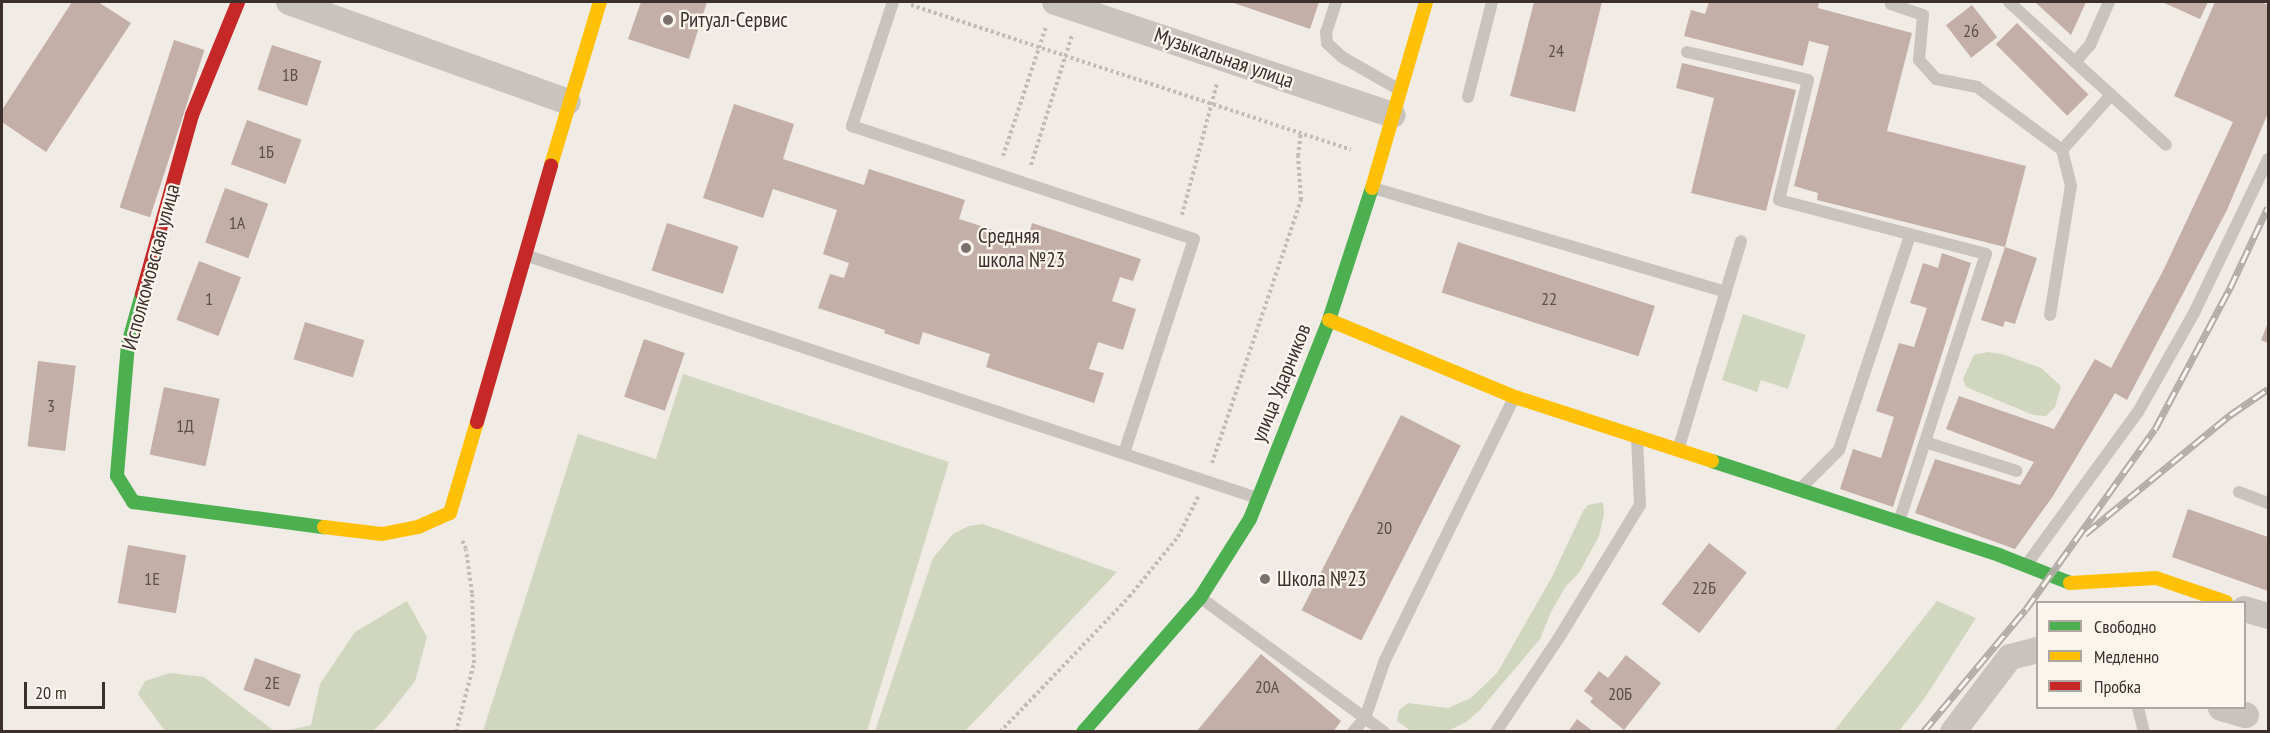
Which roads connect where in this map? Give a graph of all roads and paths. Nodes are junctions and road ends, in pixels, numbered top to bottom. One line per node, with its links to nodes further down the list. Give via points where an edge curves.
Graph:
1 (238, 2): 51 (street, Исполкомовская улица, via 192,115 128,344 117,476 133,502 382,534 418,527)
2 (289, 2): 22 (street)
3 (600, 2): 22 (street)
4 (893, 2): 30 (lane, via 852,126)
5 (902, 2): 14 (path)
6 (1336, 2): 19 (lane, via 1326,32 1327,43 1342,57)
7 (1426, 2): 19 (street, улица Ударников)
8 (1492, 2): 21 (lane)
9 (2009, 2): 18 (lane)
10 (2109, 2): 18 (lane, via 2090,45)
11 (1891, 4): 27 (lane, via 1923,15 1919,60 1936,79 1977,87)
12 (1080, 10): 13 (street, Музыкальная улица); 16 (path); 17 (street, Музыкальная улица)
13 (1051, 13): 14 (path)
14 (1040, 47): 16 (path); 30 (path)
15 (1687, 52): 34 (lane, via 1808,80 1779,200)
16 (1065, 56): 23 (path); 31 (path)
17 (1224, 58): 23 (path); 24 (street, Музыкальная улица)
18 (2075, 62): 20 (lane)
19 (1400, 90): 24 (street, улица Ударников)
20 (2111, 95): 26 (lane); 27 (lane)
21 (1468, 97)
22 (568, 102): 36 (street)
23 (1212, 104): 25 (path); 33 (path)
24 (1393, 115): 29 (street, улица Ударников)
25 (1301, 133): 29 (path); 46 (path, via 1301,200)
26 (2166, 145)
27 (2062, 150): 38 (lane, via 2071,186)
28 (2268, 159): 53 (lane, via 2194,313 2138,412)
29 (1380, 160): 32 (street, улица Ударников)
30 (998, 174): 31 (lane)
31 (1025, 183): 33 (lane)
32 (1372, 188): 37 (lane); 39 (street, улица Ударников)
33 (1177, 233): 44 (lane, via 1194,239)
34 (1910, 235): 42 (lane, via 1986,254); 47 (lane, via 1839,450)
35 (1741, 241): 37 (lane)
36 (526, 256): 44 (lane); 51 (street)
37 (1726, 292): 43 (lane)
38 (2050, 315)
39 (1329, 320): 40 (street); 49 (street, улица Ударников)
40 (1515, 397): 41 (street); 63 (lane, via 1385,660)
41 (1637, 438): 43 (street); 69 (lane, via 1640,505)
42 (1925, 442): 45 (lane); 52 (lane)
43 (1677, 451): 47 (street)
44 (1124, 453): 46 (lane)
45 (2017, 471)
46 (1206, 480): 49 (lane); 65 (path, via 1179,537 1129,597)
47 (1798, 490): 52 (street)
48 (2240, 492): 50 (lane)
49 (1258, 498): 55 (street, улица Ударников, via 1250,519)
50 (2268, 503)
51 (450, 513): 64 (path, via 466,549 474,663)
52 (1898, 523): 53 (street)
53 (2025, 566): 54 (street)
54 (2068, 593): 56 (street, via 2156,578)
55 (1200, 598): 63 (lane); 66 (street, улица Ударников)
56 (2220, 601)
57 (2246, 610): 58 (street)
58 (2268, 616)
59 (2036, 650): 70 (street, via 2010,657)
60 (2138, 709): 71 (lane)
61 (2225, 709): 62 (street)
62 (2246, 715)
63 (1365, 718): 67 (lane); 68 (lane)
64 (456, 732)
65 (1000, 732)
66 (1083, 732)
67 (1353, 732)
68 (1384, 732)
69 (1496, 732)
70 (1953, 732)
71 (2144, 732)

